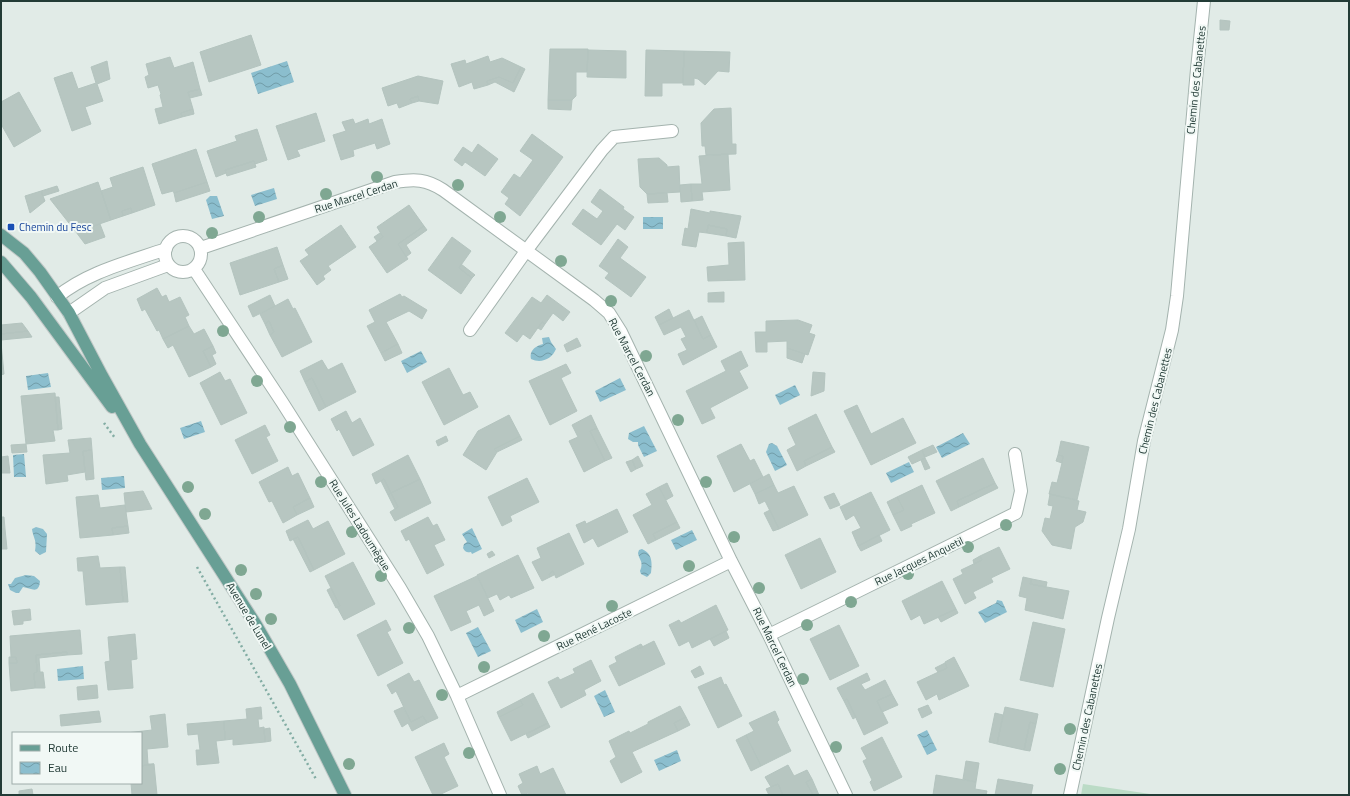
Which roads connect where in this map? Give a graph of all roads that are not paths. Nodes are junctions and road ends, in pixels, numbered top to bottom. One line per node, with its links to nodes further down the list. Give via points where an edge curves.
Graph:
1 (1204, 1): 22 (street, Chemin des Cabanettes, via 1172,330 1144,441 1129,529)
2 (672, 131): 6 (street, via 614,137)
3 (1, 234): 10 (main road, Avenue de Lunel, via 24,253)
4 (201, 248): 5 (street, via 191,237 184,236 171,241); 6 (street, Rue Marcel Cerdan, via 395,182 409,180 432,183); 9 (street, via 200,262)
5 (166, 249): 8 (street); 10 (street, via 101,272)
6 (526, 251): 13 (street); 16 (street, Rue Marcel Cerdan, via 609,313 621,332)
7 (1, 262): 12 (main road, Avenue de Lunel)
8 (168, 265): 9 (street, via 176,272 190,272); 11 (street, via 105,288)
9 (194, 269): 18 (street, Rue Jules Ladoumègue, via 400,588 428,636)
10 (57, 297): 11 (main road, Avenue de Lunel); 12 (main road)
11 (69, 313): 12 (main road); 14 (main road, Avenue de Lunel)
12 (47, 318): 14 (main road, Avenue de Lunel)
13 (470, 330)
14 (140, 444): 19 (main road, Avenue de Lunel, via 256,625 290,684)
15 (1015, 454): 17 (street, Rue Jacques Anquetil, via 1021,491 1016,513)
16 (731, 561): 17 (street, Rue Marcel Cerdan); 18 (street, Rue René Lacoste)
17 (770, 635): 21 (street, Rue Marcel Cerdan)
18 (457, 696): 20 (street, Rue Jules Ladoumègue)
19 (344, 795)
20 (500, 795)
21 (846, 795)
22 (1070, 795)

